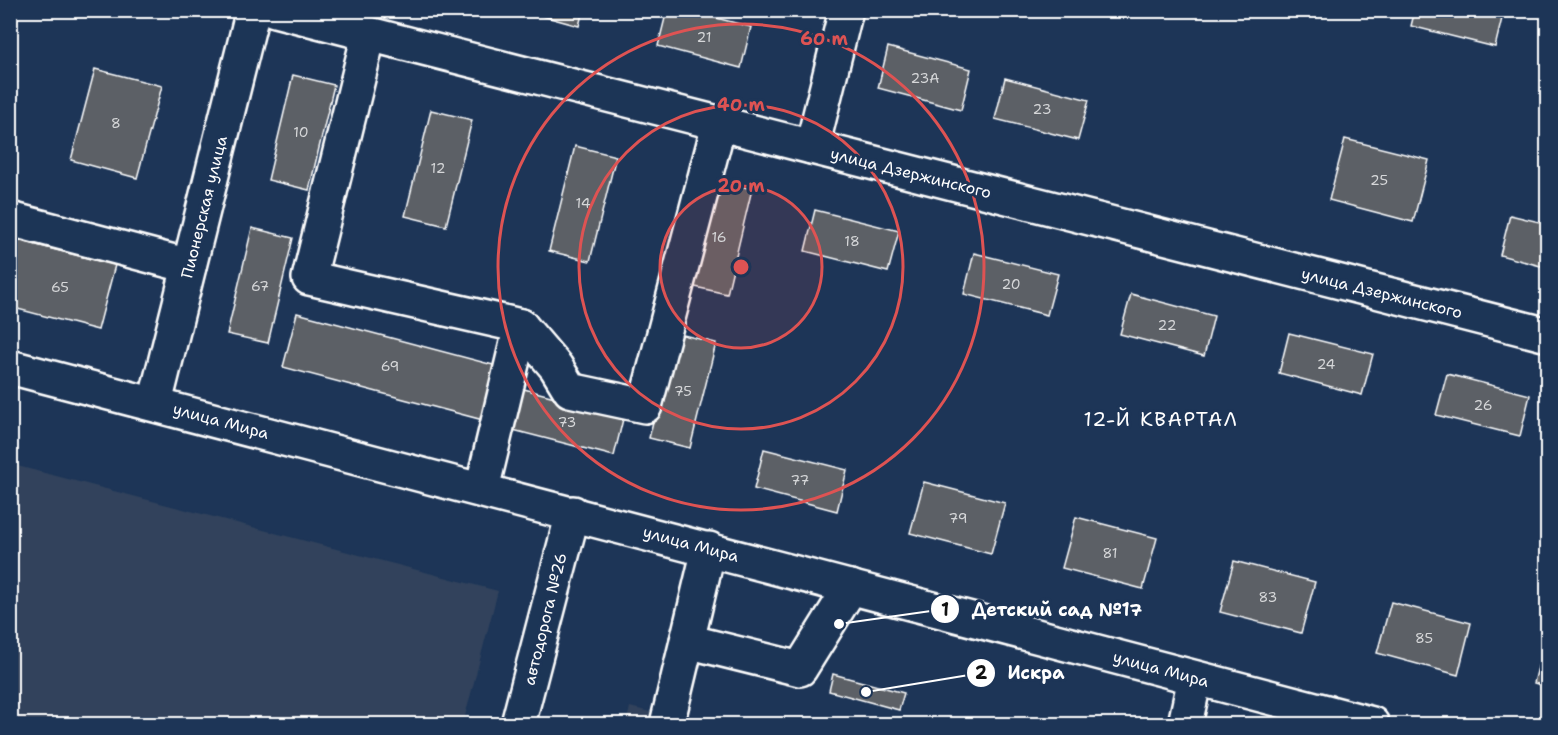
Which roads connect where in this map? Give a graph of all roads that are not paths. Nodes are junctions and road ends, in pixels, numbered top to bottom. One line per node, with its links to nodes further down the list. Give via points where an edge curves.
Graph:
1 (253, 10): 8 (street, Пионерская улица)
2 (275, 10): 4 (street, улица Дзержинского)
3 (846, 10): 6 (street)
4 (369, 34): 5 (street, улица Дзержинского); 9 (street, via 309,278)
5 (719, 124): 6 (street, улица Дзержинского); 9 (street, via 645,406 570,390)
6 (812, 147): 10 (street, улица Дзержинского)
7 (10, 219): 8 (street)
8 (189, 266): 12 (street, Пионерская улица)
9 (521, 326): 13 (street)
10 (1548, 335)
11 (10, 367): 12 (street, улица Мира)
12 (154, 403): 13 (street, улица Мира)
13 (482, 489): 14 (street, улица Мира)
14 (573, 513): 15 (street, улица Мира); 19 (street, автодорога №26)
15 (709, 549): 16 (street, улица Мира); 17 (street)
16 (851, 586): 17 (street, via 800,669); 18 (street, улица Мира)
17 (687, 641): 20 (street)
18 (1195, 678): 21 (street); 22 (street, улица Мира)
19 (518, 724)
20 (667, 724)
21 (1185, 724)
22 (1372, 724)

